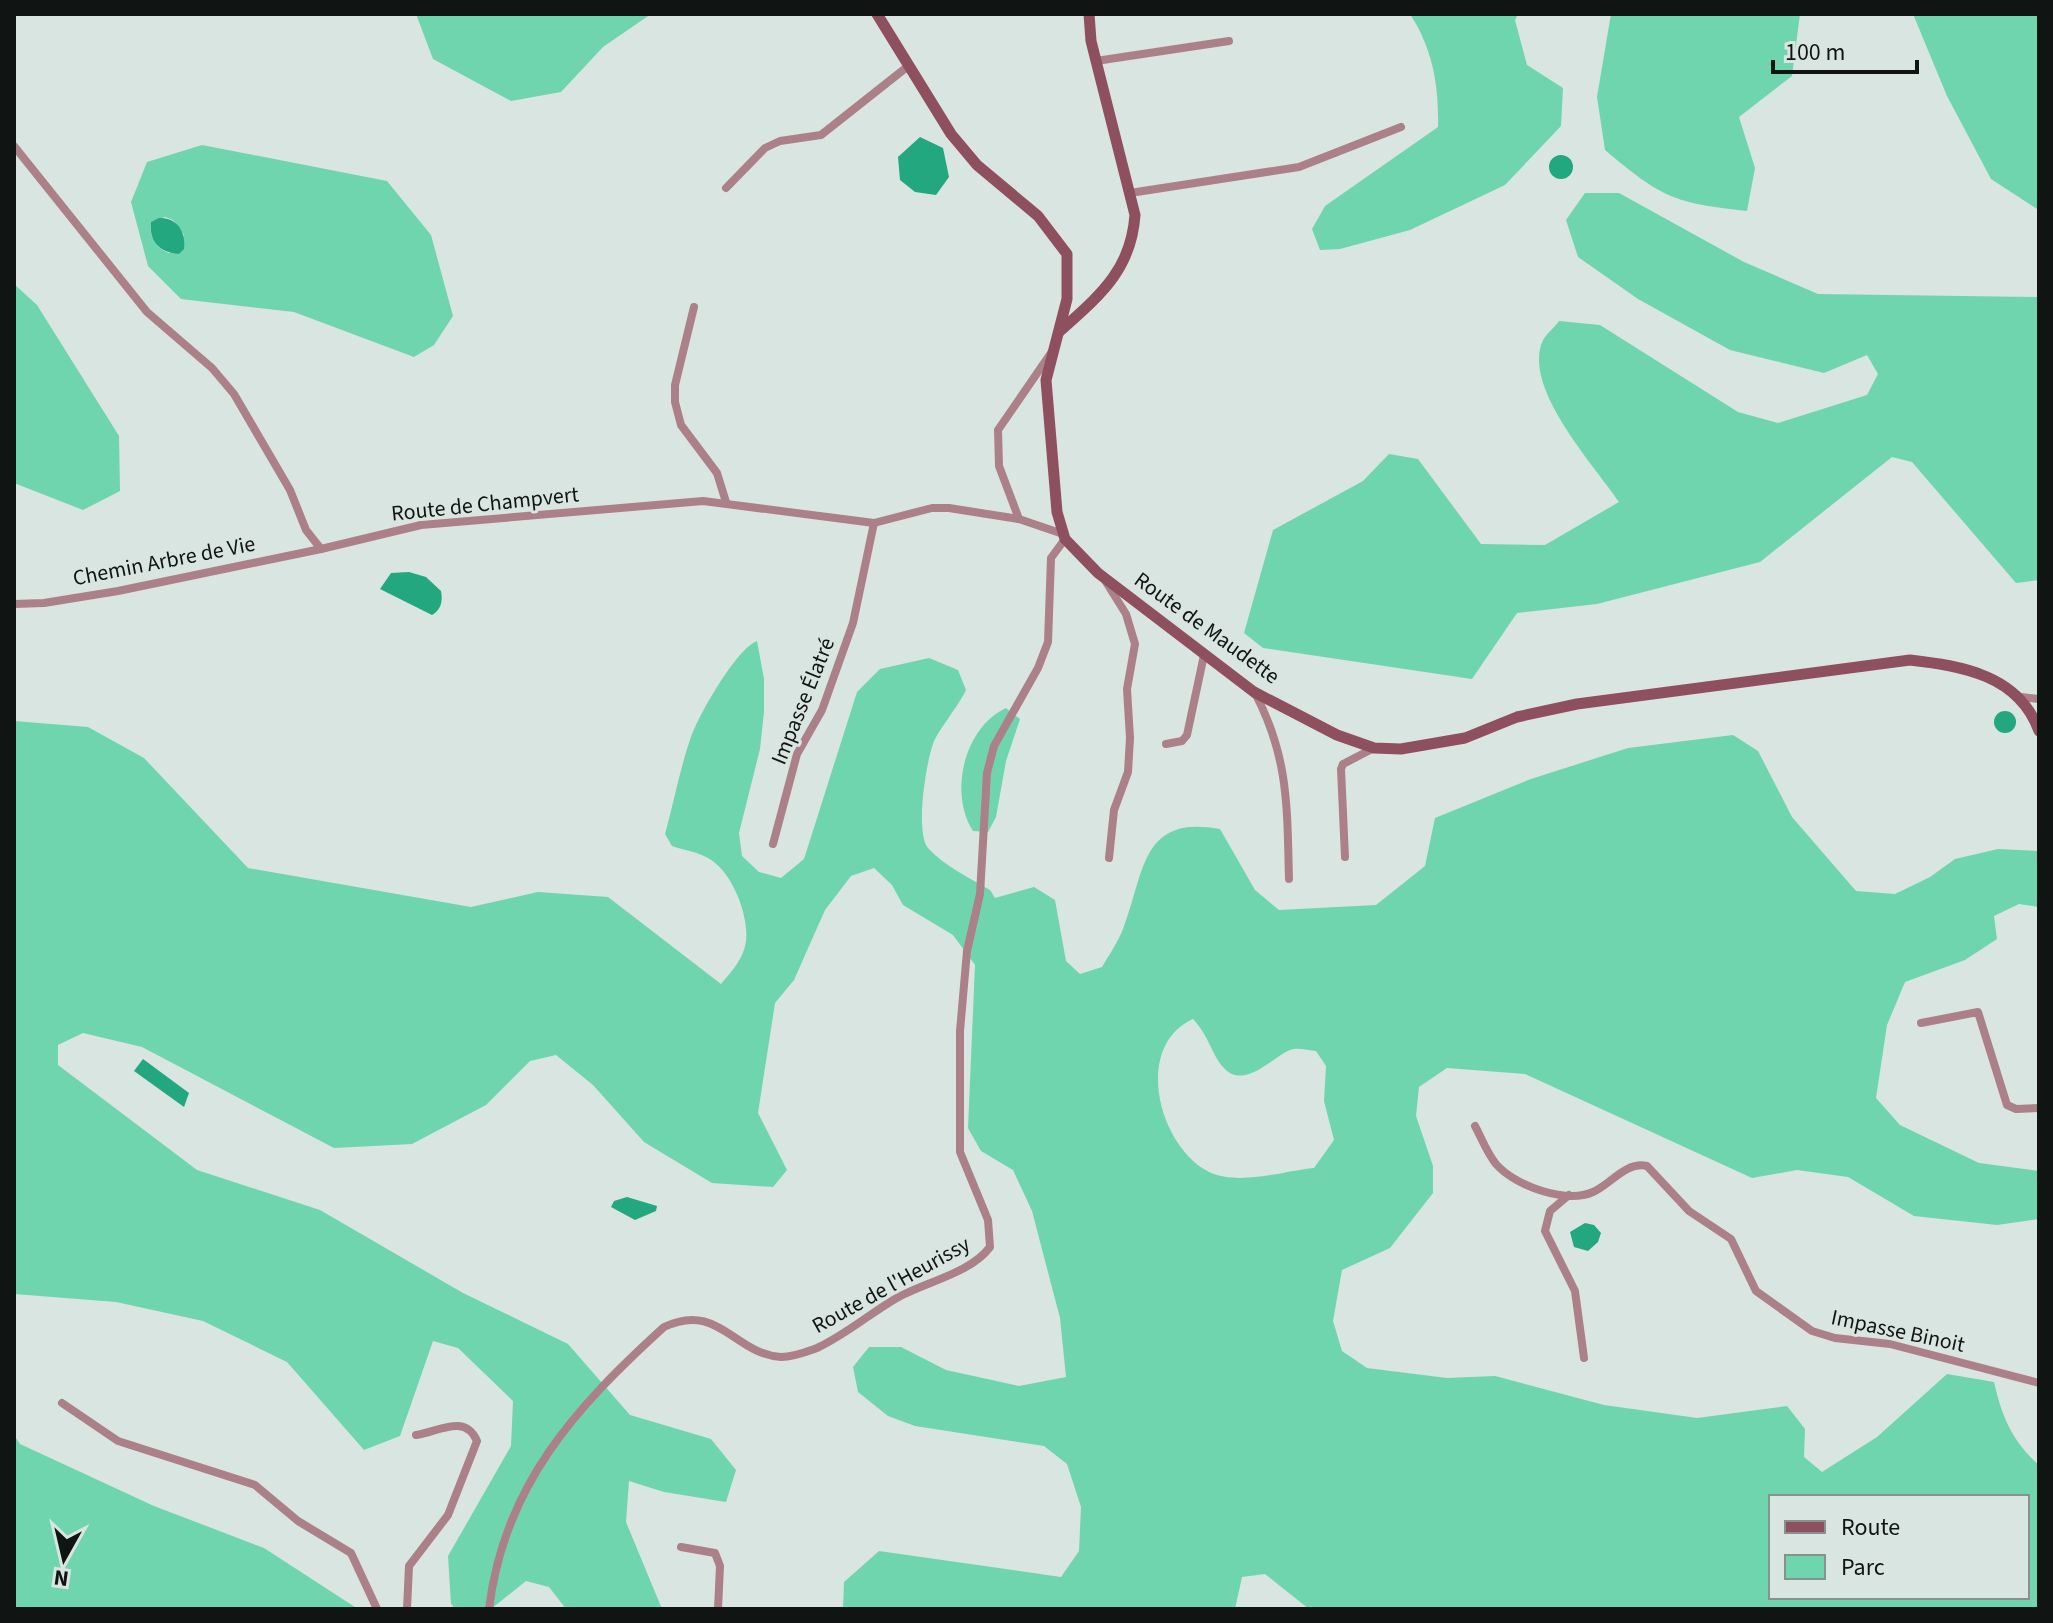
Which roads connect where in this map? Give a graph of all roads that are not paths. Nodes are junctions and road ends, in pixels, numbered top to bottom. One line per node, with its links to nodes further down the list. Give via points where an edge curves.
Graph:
1 (877, 14): 5 (street)
2 (1089, 14): 4 (street)
3 (1229, 41): 4 (street)
4 (1096, 61): 9 (street)
5 (907, 67): 8 (street, via 821,135 765,148); 11 (street, via 977,165 1062,243 1069,276)
6 (1401, 127): 9 (street, via 1299,167)
7 (14, 146): 17 (street, via 147,312 234,394)
8 (726, 188)
9 (1130, 193): 11 (street, via 1134,233 1125,260 1103,292)
10 (694, 307): 13 (street, via 675,402 681,425 717,473)
11 (1059, 332): 12 (street)
12 (1051, 353): 14 (street, via 998,430 999,466); 16 (street, via 1048,416)
13 (726, 502): 15 (street, Route de Champvert); 17 (street, Route de Champvert, via 467,520 390,530)
14 (1019, 519): 15 (street, Route de Champvert, via 932,508); 16 (street, Route de Champvert)
15 (874, 523): 27 (street, Impasse Élatré, via 853,623 822,710 797,754)
16 (1064, 537): 18 (street, Route de Maudette); 42 (street, Route de l'Heurissy, via 1051,558 1048,642 994,746 987,773 980,894 967,951 960,1031 960,1152 988,1220 990,1247 974,1262 801,1353 764,1353 701,1320 677,1320 664,1327 589,1397 538,1466 502,1550)
17 (321, 549): 19 (street, Chemin Arbre de Vie, via 118,591)
18 (1104, 578): 20 (street, Route de Maudette); 29 (street, via 1126,614 1135,644 1127,689 1128,772 1114,810)
19 (14, 604)
20 (1204, 655): 21 (street, Route de Maudette); 25 (street, via 1187,735)
21 (1254, 692): 26 (street, Route de Maudette); 30 (street, via 1279,747)
22 (2021, 697): 23 (street); 24 (street); 26 (street, Route de Maudette, via 1988,677 1949,664 1910,660 1577,704 1517,717 1465,738)
23 (2039, 699)
24 (2039, 731)
25 (1166, 744)
26 (1374, 748): 28 (street, via 1341,769)
27 (773, 844)
28 (1345, 857)
29 (1109, 858)
30 (1289, 879)
31 (1921, 1023): 32 (street, via 1978,1012 2007,1105)
32 (2039, 1108)
33 (1475, 1126): 34 (street, Impasse Binoit, via 1507,1174)
34 (1569, 1195): 35 (street, via 1550,1211 1545,1231 1575,1291); 36 (street, Impasse Binoit, via 1597,1191 1633,1165 1647,1166 1689,1211 1731,1239 1756,1291 1812,1331 1903,1347)
35 (1584, 1358)
36 (2039, 1383)
37 (62, 1403): 40 (street, via 118,1441 255,1485 298,1521 351,1553)
38 (416, 1435): 41 (street, via 455,1425 466,1428 477,1441 448,1515 409,1566)
39 (681, 1547): 43 (street, via 715,1553 720,1566)
40 (377, 1609)
41 (407, 1609)
42 (489, 1609)
43 (718, 1609)

